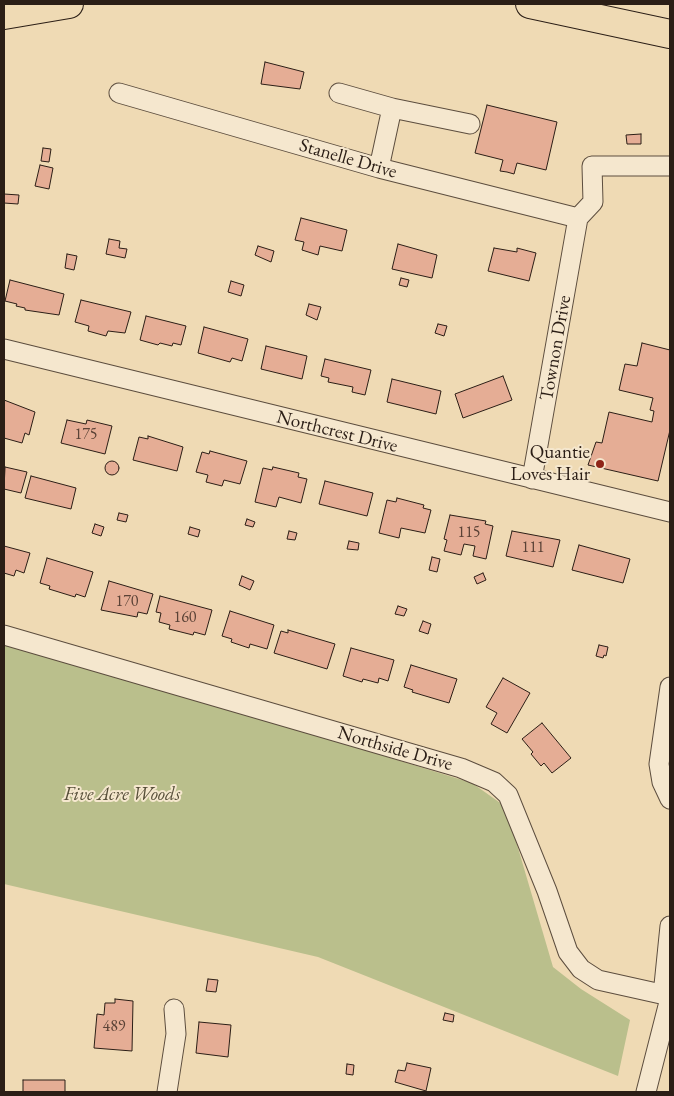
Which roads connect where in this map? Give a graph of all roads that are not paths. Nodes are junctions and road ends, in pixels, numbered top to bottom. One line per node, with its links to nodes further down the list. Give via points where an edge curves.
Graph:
1 (70, 4): 3 (highway)
2 (530, 4): 4 (highway)
3 (4, 15)
4 (670, 34)
5 (119, 93): 10 (street, Stanelle Drive)
6 (339, 93): 7 (street)
7 (392, 108): 8 (street); 10 (street)
8 (470, 124)
9 (670, 166): 11 (street, via 592,166 593,202)
10 (379, 168): 11 (street, Stanelle Drive)
11 (578, 218): 13 (street, Townon Drive)
12 (4, 349): 13 (street, Northcrest Drive)
13 (532, 479): 14 (street, Northcrest Drive)
14 (669, 509)
15 (4, 635): 19 (street, Northside Drive, via 461,768 494,782 508,795 568,952 581,969 598,980)
16 (670, 687): 17 (street, via 659,764 662,782)
17 (670, 799)
18 (670, 926): 19 (street)
19 (668, 996): 22 (street)
20 (174, 1009): 21 (street, via 176,1034)
21 (167, 1092)
22 (646, 1092)

